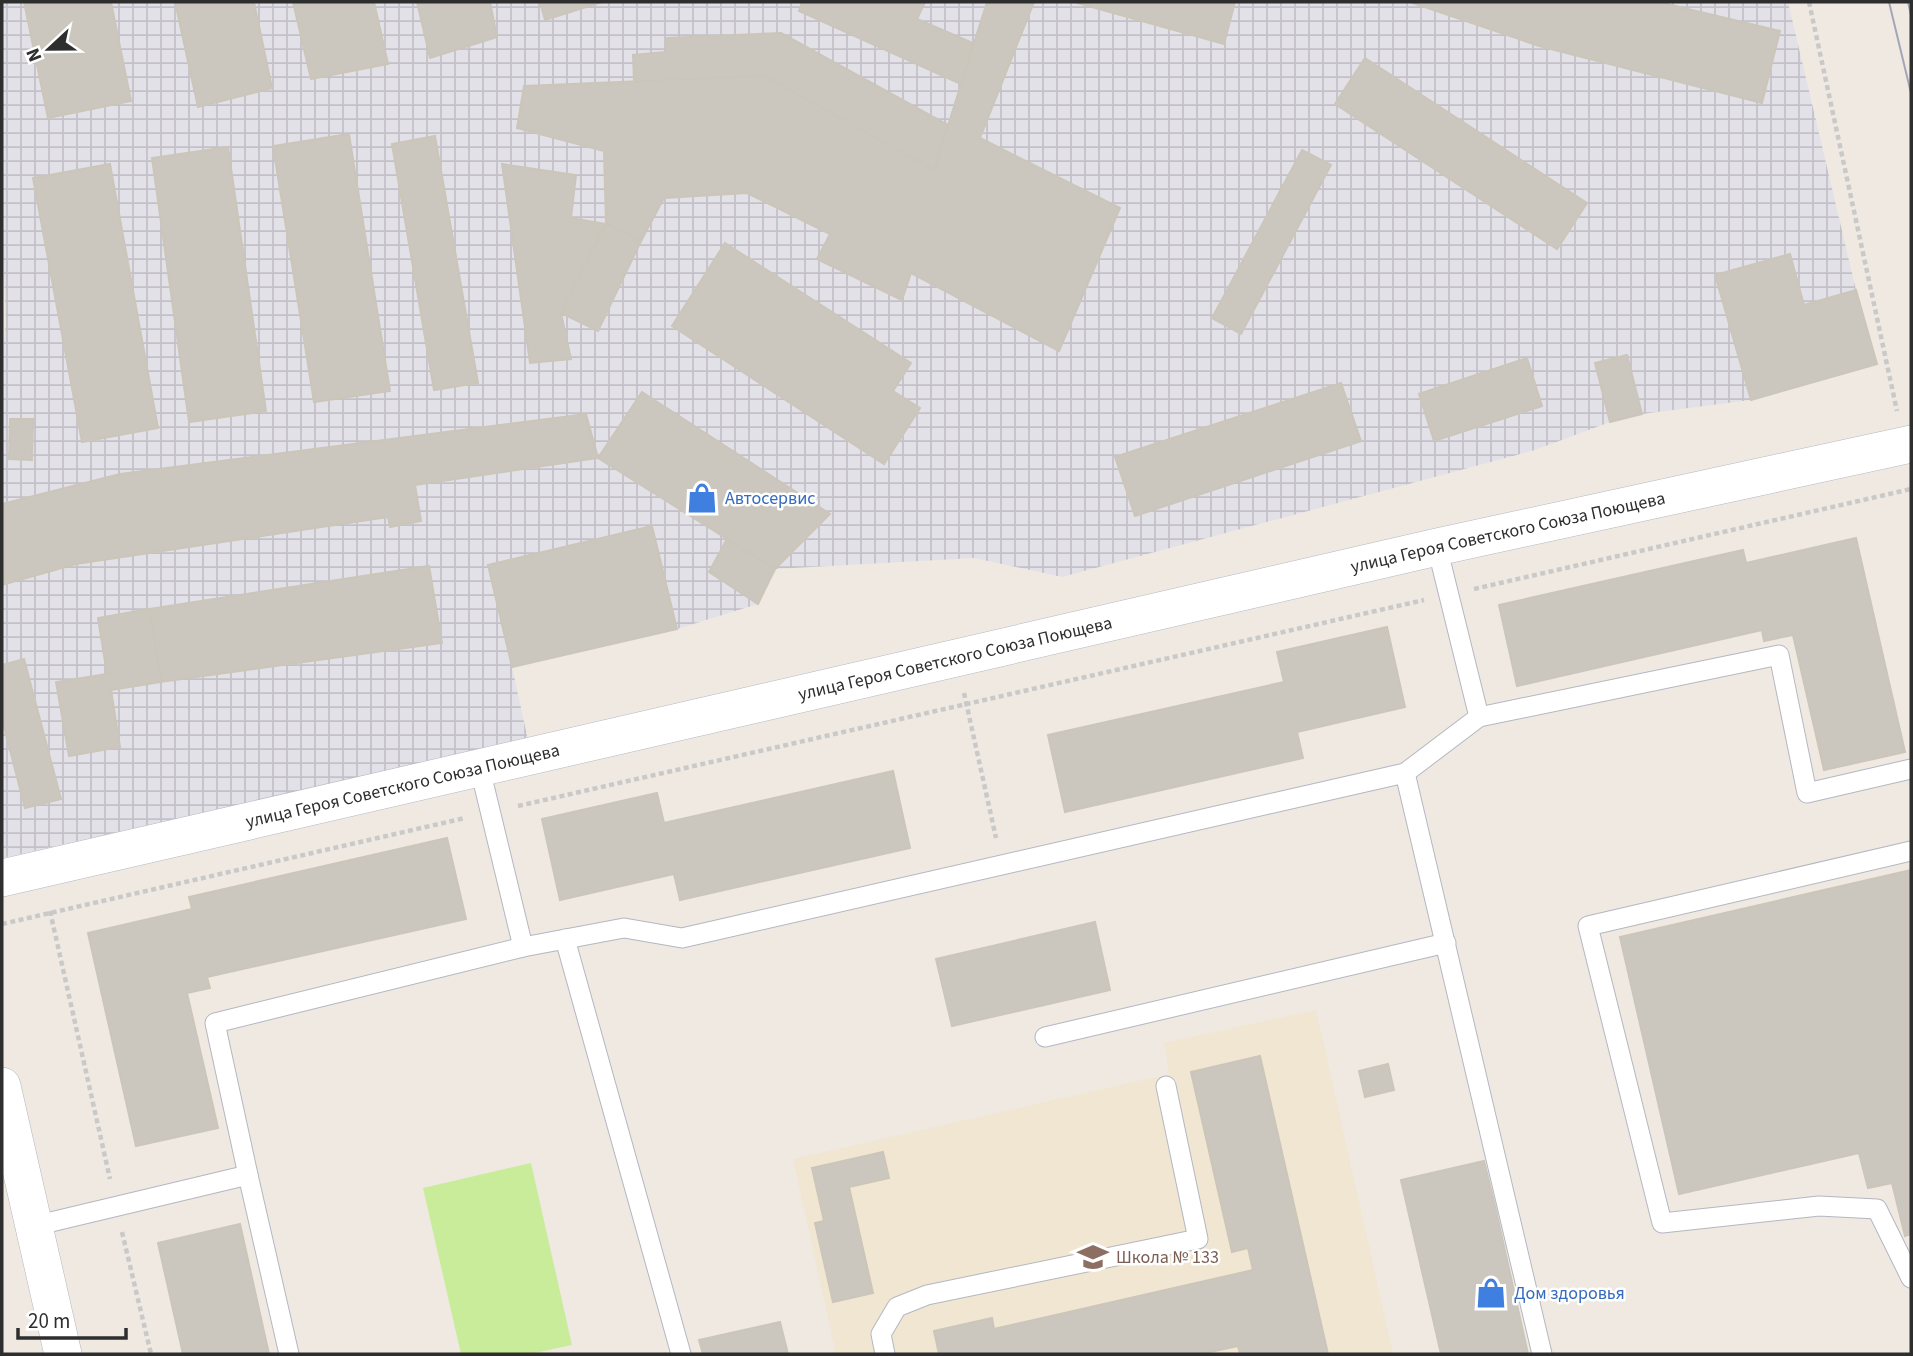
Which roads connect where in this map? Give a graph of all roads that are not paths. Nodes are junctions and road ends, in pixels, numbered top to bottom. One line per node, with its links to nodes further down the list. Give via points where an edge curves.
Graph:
1 (1905, 431): 2 (street, улица Героя Советского Союза Поющева)
2 (1437, 547): 3 (lane); 4 (street, улица Героя Советского Союза Поющева)
3 (1479, 718): 5 (lane, via 1779,655 1807,793); 6 (lane)
4 (480, 769): 8 (street, улица Героя Советского Союза Поющева); 11 (lane)
5 (1911, 769)
6 (1405, 773): 9 (lane, via 682,938 624,928); 10 (lane)
7 (1911, 851): 17 (lane, via 1588,926 1662,1223 1819,1206 1877,1209)
8 (2, 878)
9 (565, 939): 11 (lane); 20 (lane)
10 (1446, 943): 12 (lane); 22 (lane)
11 (523, 947): 15 (lane, via 215,1023)
12 (1045, 1037)
13 (2, 1086): 16 (street)
14 (1166, 1086): 21 (lane, via 1198,1239 928,1295 897,1307 881,1334)
15 (248, 1175): 16 (lane); 19 (lane)
16 (34, 1226): 18 (street)
17 (1911, 1278)
18 (63, 1354)
19 (289, 1354)
20 (681, 1354)
21 (885, 1354)
22 (1542, 1354)

